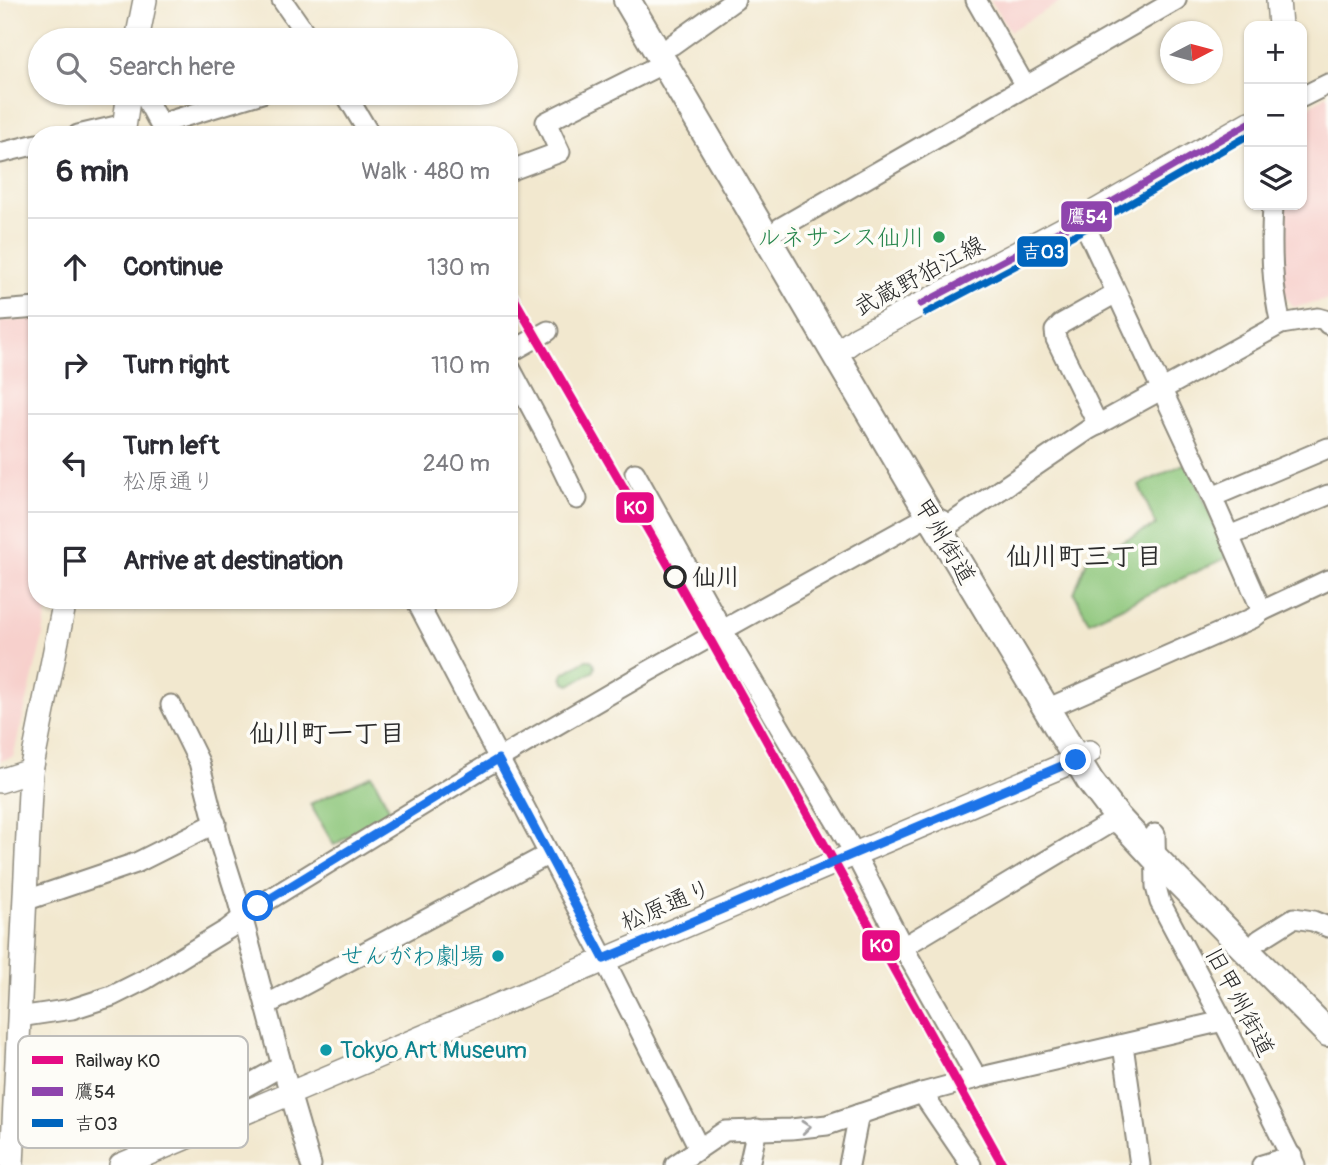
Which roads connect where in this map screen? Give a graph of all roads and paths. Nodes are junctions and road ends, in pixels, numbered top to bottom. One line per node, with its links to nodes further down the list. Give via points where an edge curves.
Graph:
1 (145, 0): 10 (main road)
2 (282, 0): 11 (street)
3 (627, 0): 12 (highway, 甲州街道)
4 (645, 0): 12 (highway, 甲州街道)
5 (735, 0): 12 (street)
6 (975, 0): 14 (street)
7 (1177, 0): 14 (street)
8 (1278, 0): 9 (main road)
9 (1280, 21)
10 (139, 28)
11 (302, 28)
12 (668, 54): 27 (street, via 546,122 560,152); 30 (highway, 甲州街道); 38 (highway, 甲州街道)
13 (1328, 84): 15 (street)
14 (1026, 86): 30 (street)
15 (1307, 94)
16 (127, 105): 20 (main road)
17 (149, 105): 21 (street)
18 (230, 105): 22 (street)
19 (352, 105): 23 (street)
20 (124, 126)
21 (161, 126)
22 (174, 126)
23 (365, 126)
24 (1244, 126): 29 (main road, 武蔵野狛江線)
25 (28, 146): 26 (street)
26 (0, 153)
27 (518, 168)
28 (1273, 210): 34 (street, via 1273,283)
29 (1082, 219): 31 (street); 38 (main road, 武蔵野狛江線)
30 (780, 228): 38 (highway, 甲州街道)
31 (1116, 293): 40 (street); 41 (street, via 1055,331)
32 (28, 309): 33 (street)
33 (0, 311)
34 (1281, 324): 35 (street, via 1318,318); 40 (street)
35 (1328, 324)
36 (548, 331): 37 (street)
37 (518, 348)
38 (842, 349): 47 (highway, 甲州街道)
39 (518, 383): 46 (street)
40 (1161, 390): 41 (street); 45 (street)
41 (1098, 425): 47 (street)
42 (1328, 448): 45 (street)
43 (635, 473): 53 (street)
44 (1328, 495): 48 (street)
45 (1212, 497): 48 (street)
46 (577, 499)
47 (940, 520): 53 (street); 55 (highway, 甲州街道); 56 (highway, 甲州街道)
48 (1229, 536): 52 (street)
49 (1328, 580): 52 (street)
50 (63, 609): 58 (main road)
51 (421, 609): 57 (street)
52 (1262, 611): 55 (street)
53 (723, 630): 57 (street); 64 (street)
54 (171, 705): 61 (street, via 199,762)
55 (1058, 705): 56 (highway, 甲州街道)
56 (1083, 756): 60 (highway, 甲州街道); 62 (highway, 甲州街道, via 1117,792); 64 (main road, 松原通り)
57 (498, 759): 63 (street); 67 (street)
58 (31, 771): 59 (main road); 65 (main road)
59 (0, 782)
60 (1118, 818): 62 (highway, 甲州街道); 71 (street)
61 (216, 823): 65 (street, via 136,863); 67 (street)
62 (1156, 846): 66 (highway, 甲州街道); 68 (street, 旧甲州街道, via 1156,887); 70 (highway, 甲州街道)
63 (550, 854): 72 (street); 73 (street)
64 (852, 856): 71 (street); 72 (main road, 松原通り)
65 (24, 901): 75 (main road)
66 (1200, 903): 68 (street, via 1181,907); 77 (highway, 甲州街道)
67 (242, 916): 73 (street); 75 (street, via 228,929 112,996 72,1009)
68 (1167, 918): 76 (street, 旧甲州街道)
69 (1328, 927): 70 (street, via 1294,918)
70 (1259, 940): 74 (highway, 甲州街道)
71 (902, 947): 82 (street)
72 (604, 959): 85 (main road, 松原通り); 90 (street)
73 (266, 1005): 81 (street)
74 (1328, 1011)
75 (19, 1017): 78 (main road)
76 (1223, 1021): 80 (street); 91 (street, 旧甲州街道)
77 (1328, 1033)
78 (18, 1036)
79 (18, 1038): 92 (main road)
80 (1123, 1045): 82 (street); 99 (street)
81 (282, 1066): 83 (street); 85 (street)
82 (971, 1080): 84 (street)
83 (248, 1085)
84 (927, 1092): 87 (street); 98 (street)
85 (290, 1093): 86 (main road, 松原通り); 94 (street)
86 (248, 1111)
87 (859, 1114): 88 (street, one-way to 87, via 827,1125); 97 (street)
88 (757, 1129): 90 (street, via 725,1131); 96 (street)
89 (161, 1148): 93 (main road, 松原通り)
90 (699, 1148): 95 (street)
91 (1293, 1161): 100 (street)
92 (12, 1165)
93 (121, 1165)
94 (311, 1165)
95 (676, 1165)
96 (749, 1165)
97 (849, 1165)
98 (971, 1165)
99 (1140, 1165)
100 (1262, 1165)

